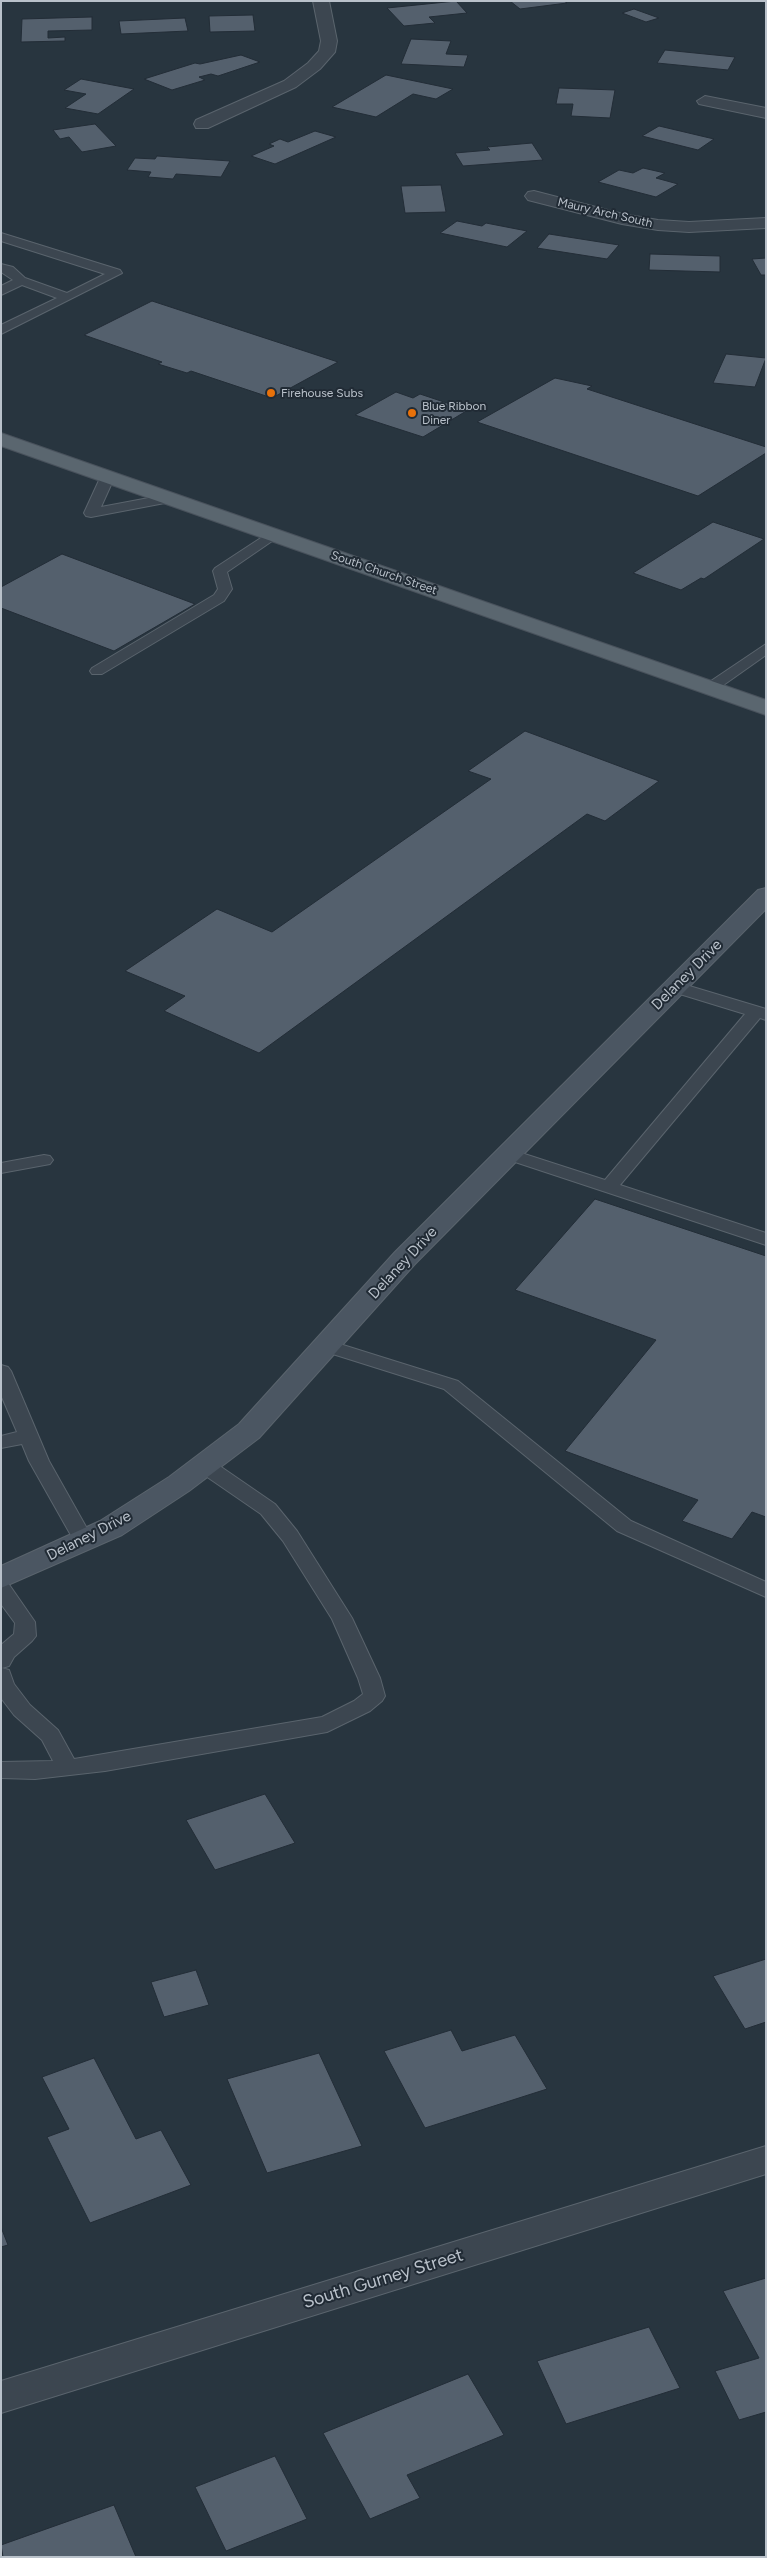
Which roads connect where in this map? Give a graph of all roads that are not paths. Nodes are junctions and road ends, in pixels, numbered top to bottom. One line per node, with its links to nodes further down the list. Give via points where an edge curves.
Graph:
1 (321, 1): 4 (street, via 329,41 327,52 314,66 290,84)
2 (706, 101): 3 (street)
3 (766, 113)
4 (202, 124)
5 (534, 196): 6 (street, Maury Arch South, via 658,225 689,227)
6 (766, 223)
7 (1, 237): 11 (lane, via 116,273)
8 (1, 268): 9 (lane, via 9,270)
9 (20, 282): 10 (lane); 11 (lane)
10 (1, 291)
11 (67, 297): 12 (lane)
12 (1, 330)
13 (1, 439): 14 (main road, South Church Street)
14 (108, 476): 15 (main road, South Church Street); 15 (lane, via 91,513)
15 (170, 498): 16 (main road, South Church Street)
16 (273, 534): 18 (lane, via 220,571 225,589 219,598); 19 (main road, South Church Street)
17 (766, 648): 19 (lane)
18 (97, 671)
19 (710, 688): 20 (main road, South Church Street)
20 (765, 706)
21 (766, 895): 22 (street, Delaney Drive)
22 (676, 987): 23 (lane); 24 (street, Delaney Drive)
23 (761, 1013): 27 (lane)
24 (509, 1154): 27 (lane); 29 (street, Delaney Drive, via 405,1258)
25 (44, 1160): 26 (lane)
26 (1, 1168)
27 (608, 1187): 28 (lane)
28 (766, 1238)
29 (327, 1346): 33 (street, Delaney Drive, via 249,1432); 37 (lane, via 450,1385 624,1526)
30 (1, 1371): 31 (lane)
31 (29, 1436): 32 (lane); 34 (lane, via 39,1461)
32 (1, 1442)
33 (204, 1465): 34 (street, Delaney Drive, via 110,1528); 40 (lane, via 268,1509 290,1536 342,1618 370,1678 374,1696 327,1724)
34 (84, 1541): 35 (street, Delaney Drive)
35 (1, 1578)
36 (1, 1588): 38 (lane, via 25,1622 25,1636)
37 (766, 1590)
38 (1, 1661)
39 (1, 1675): 40 (lane, via 4,1686 22,1710 50,1735)
40 (67, 1767): 41 (lane, via 35,1771)
41 (1, 1770)
42 (766, 2160): 43 (street, South Gurney Street)
43 (1, 2397)

